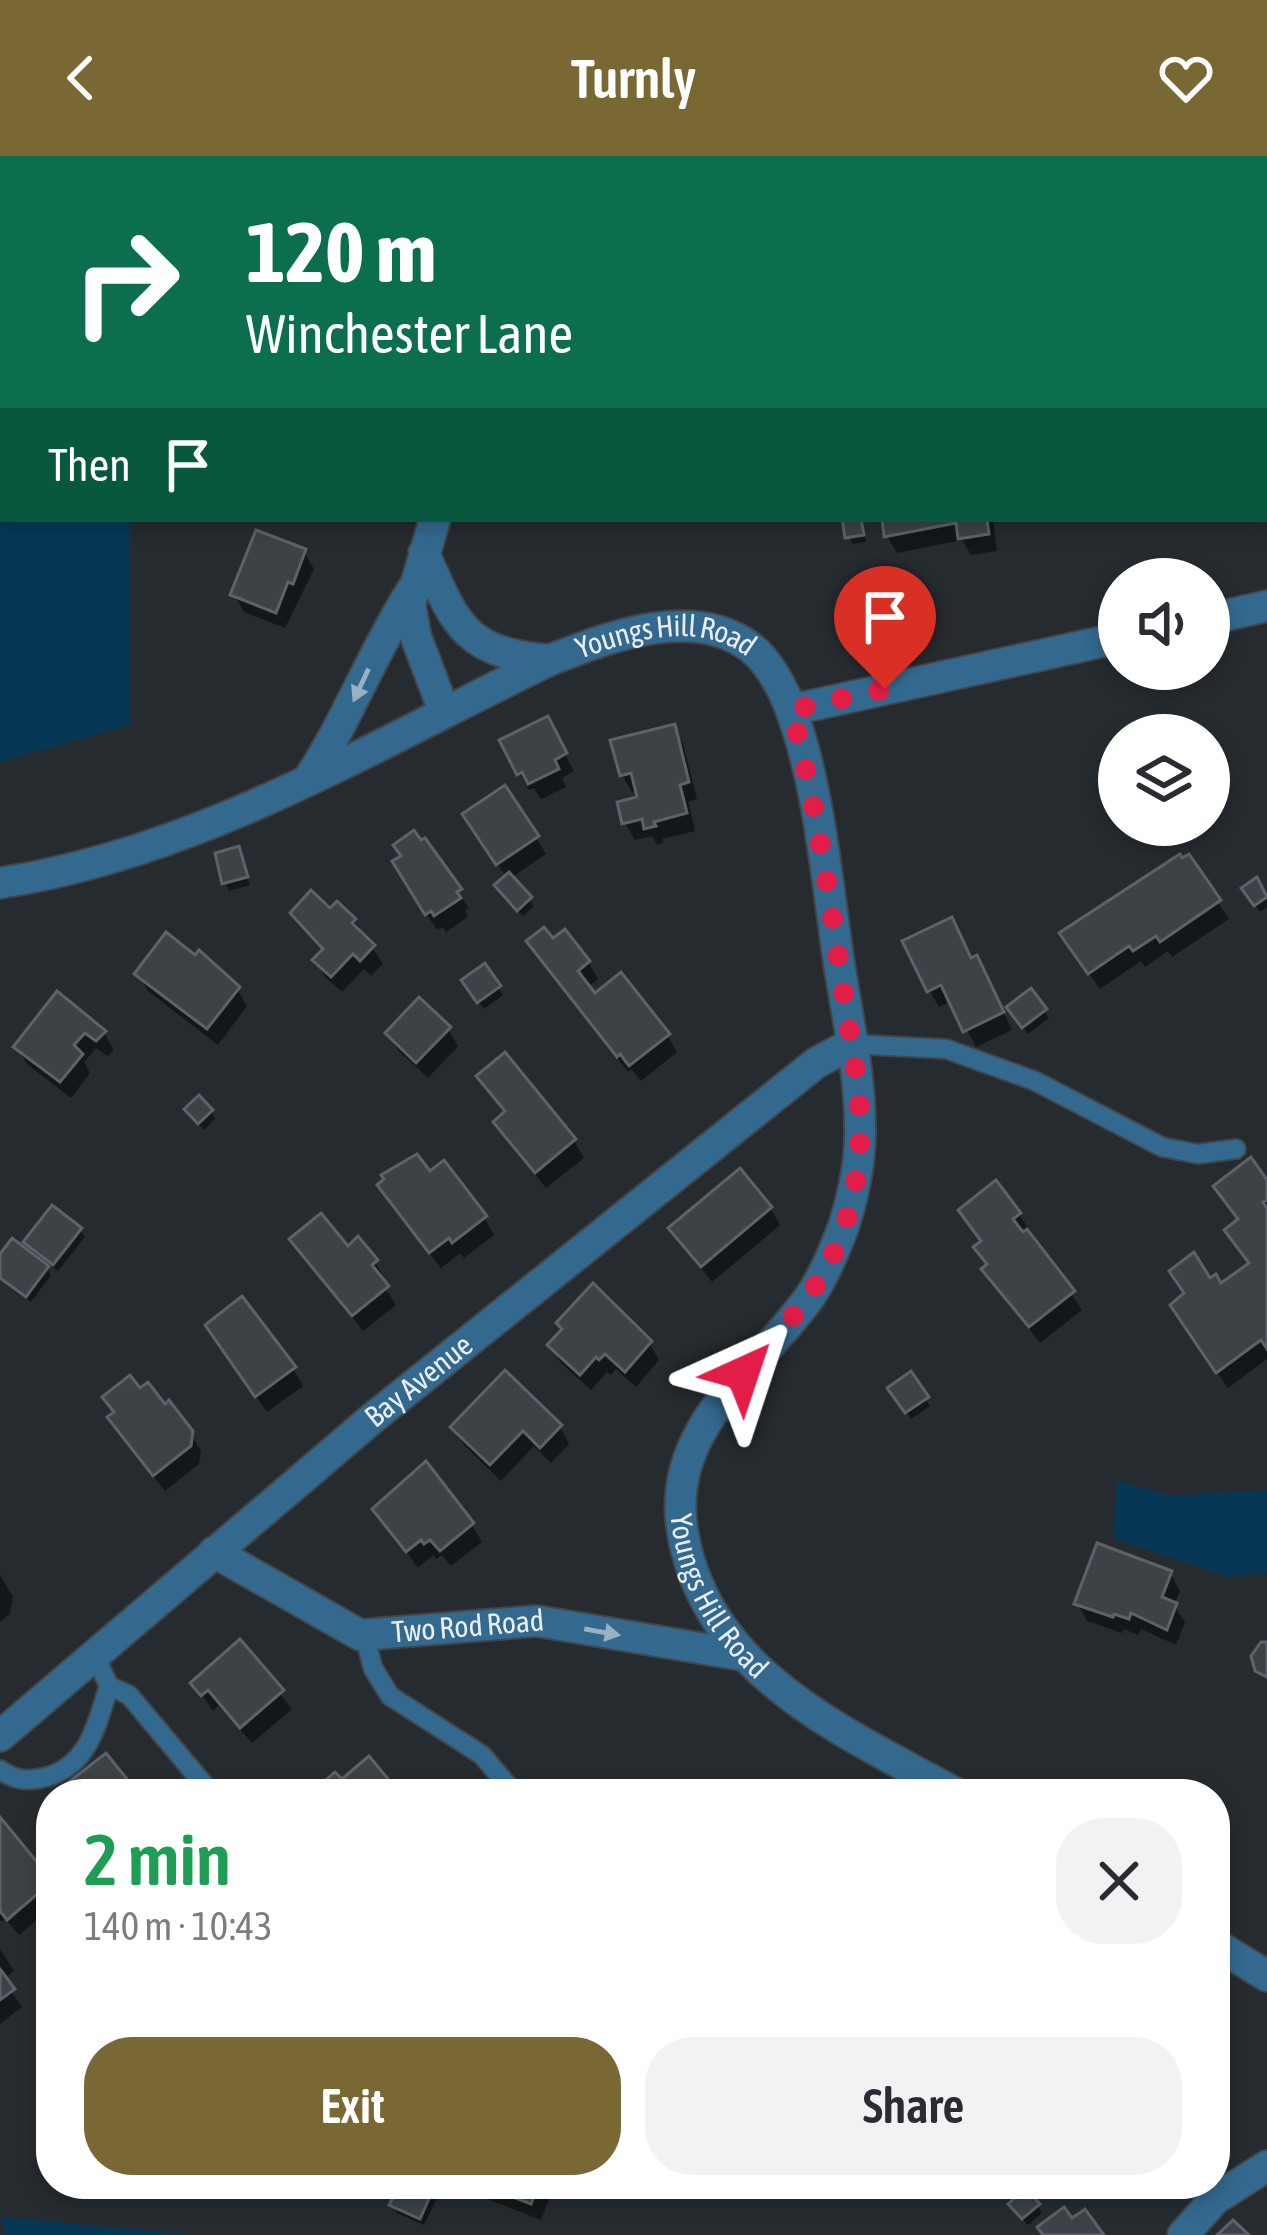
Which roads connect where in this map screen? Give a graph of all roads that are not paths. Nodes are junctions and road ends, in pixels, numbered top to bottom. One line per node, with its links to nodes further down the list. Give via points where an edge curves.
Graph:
1 (434, 522): 2 (street)
2 (424, 553): 3 (street); 7 (street, via 451,612 476,640 511,657)
3 (412, 590): 9 (street, via 416,637); 10 (street, one-way to 10)
4 (1267, 606): 5 (street)
5 (1230, 614)
6 (1098, 643): 8 (street)
7 (550, 660): 8 (street, Youngs Hill Road, via 622,635 700,627 750,647); 9 (street, Youngs Hill Road)
8 (791, 710): 12 (street, Youngs Hill Road)
9 (444, 711): 10 (street, Youngs Hill Road)
10 (308, 780): 11 (street, Youngs Hill Road, via 119,858)
11 (0, 883)
12 (851, 1044): 13 (lane, via 946,1049 1035,1081 1162,1147 1198,1154); 14 (street, Bay Avenue, via 802,1073); 17 (street, Youngs Hill Road, via 860,1145 839,1240 806,1302 713,1409 684,1474 681,1522 692,1569)
13 (1236, 1149)
14 (214, 1552): 15 (street, Two Rod Road); 16 (street, Bay Avenue)
15 (362, 1635): 17 (street, Two Rod Road, one-way to 17, via 537,1621); 24 (lane, via 390,1696 482,1755)
16 (94, 1654): 18 (lane); 19 (street, Bay Avenue)
17 (741, 1655): 25 (street, Youngs Hill Road, via 819,1717)
18 (109, 1686): 22 (lane, via 85,1752); 23 (lane, via 128,1696)
19 (0, 1736)
20 (0, 1769): 21 (lane)
21 (36, 1779)
22 (40, 1779)
23 (199, 1779)
24 (502, 1779)
25 (930, 1779)
26 (1230, 1953): 27 (street)
27 (1267, 1976)
28 (1267, 2166): 29 (street)
29 (1230, 2189)
30 (1215, 2199): 31 (street)
31 (1184, 2235)

